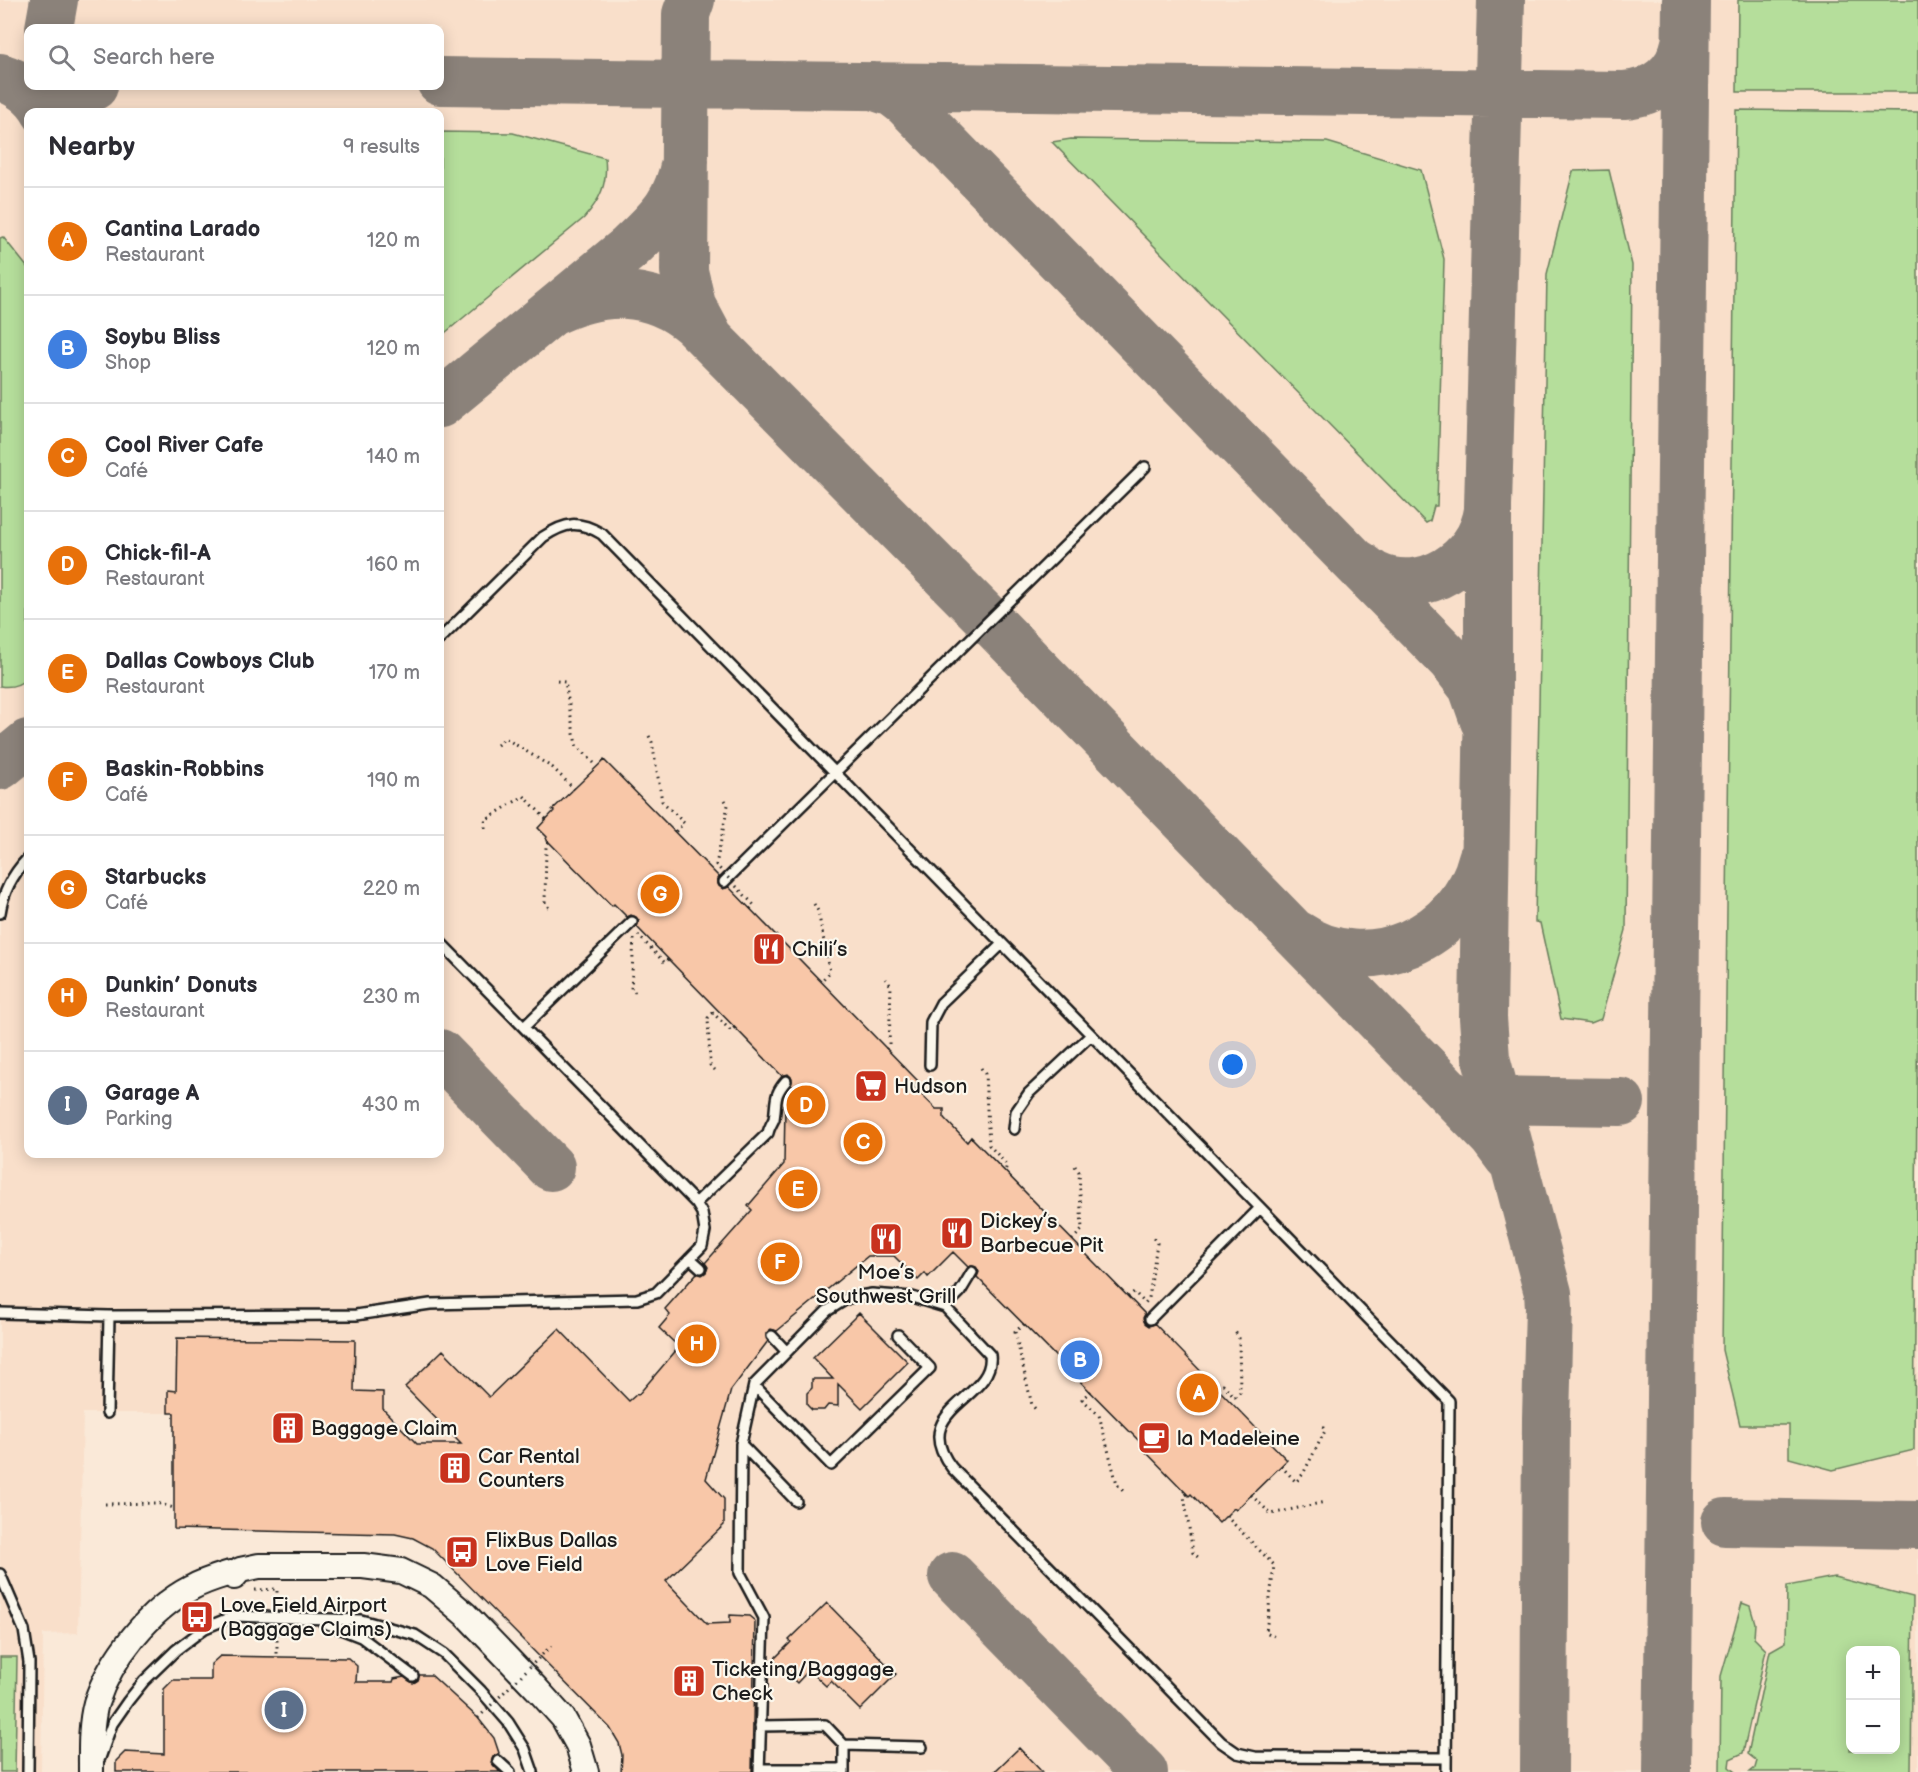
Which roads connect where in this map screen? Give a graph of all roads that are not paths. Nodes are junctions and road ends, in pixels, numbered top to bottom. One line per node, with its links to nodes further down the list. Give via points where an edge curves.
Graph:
1 (1145, 466): 3 (lane)
2 (444, 635): 3 (lane, via 543,537 574,524 588,526 602,534)
3 (834, 772): 5 (lane); 8 (lane)
4 (24, 864): 6 (lane, via 9,885)
5 (724, 882)
6 (0, 913)
7 (632, 922): 10 (lane)
8 (1002, 944): 11 (lane); 12 (lane, via 941,1003 931,1022)
9 (444, 946): 10 (lane)
10 (524, 1027): 15 (lane)
11 (1091, 1035): 14 (lane, via 1029,1093 1016,1112); 16 (lane)
12 (930, 1065)
13 (786, 1081): 15 (lane, via 775,1100 768,1133)
14 (1014, 1129)
15 (696, 1203): 17 (lane, via 705,1231 702,1246)
16 (1260, 1208): 23 (lane); 37 (lane, via 1449,1401)
17 (690, 1258): 18 (lane); 22 (lane, via 656,1293 637,1299 430,1304 356,1315)
18 (701, 1268)
19 (972, 1272): 20 (lane)
20 (945, 1308): 26 (lane, via 912,1298 872,1294 848,1298 827,1311); 37 (lane, via 990,1355 991,1364 983,1379 943,1422 938,1438 942,1455 1221,1742 1237,1753 1255,1757)
21 (0, 1313): 22 (lane)
22 (109, 1316): 28 (lane)
23 (1150, 1319)
24 (898, 1335): 27 (lane, via 930,1368 831,1465)
25 (772, 1336): 26 (lane)
26 (786, 1351): 27 (lane)
27 (754, 1385): 29 (lane)
28 (107, 1413)
29 (741, 1444): 30 (lane); 34 (lane, via 740,1573 764,1618)
30 (796, 1501)
31 (0, 1574): 41 (lane, via 24,1630 29,1662)
32 (316, 1619): 33 (lane, via 361,1637); 43 (lane, via 234,1616 205,1628 176,1650 128,1701 112,1724 100,1753); 45 (lane, via 361,1620 401,1630 444,1654 508,1722 525,1749)
33 (413, 1676)
34 (760, 1726): 35 (lane, via 825,1725); 39 (lane)
35 (844, 1745): 36 (lane); 40 (lane)
36 (922, 1747)
37 (1446, 1758): 47 (lane)
38 (498, 1761): 44 (lane)
39 (759, 1770): 40 (lane)
40 (844, 1771)
41 (28, 1772)
42 (91, 1772): 46 (main road, via 96,1704 123,1651 164,1606 189,1588 259,1566 363,1566 401,1571 451,1600 563,1718 578,1745)
43 (98, 1772)
44 (510, 1772)
45 (533, 1772)
46 (586, 1772)
47 (1446, 1772)

